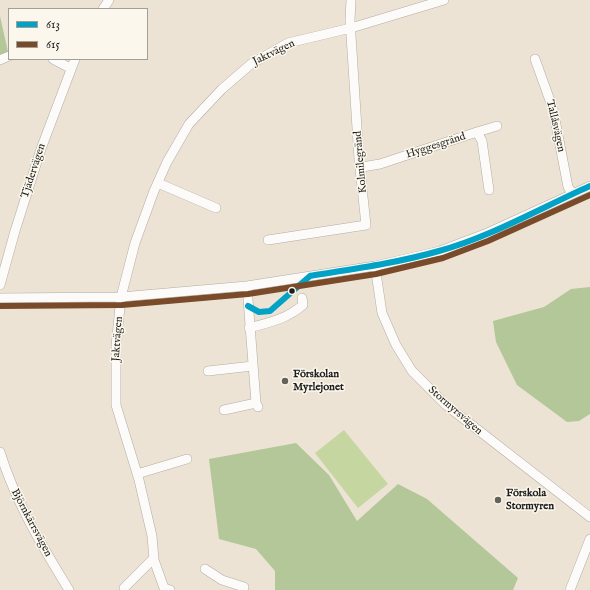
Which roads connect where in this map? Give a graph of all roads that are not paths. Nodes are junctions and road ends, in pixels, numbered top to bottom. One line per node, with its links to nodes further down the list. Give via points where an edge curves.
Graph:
1 (351, 0): 3 (street, Kolmilegränd)
2 (444, 0): 3 (street, Jaktvägen)
3 (352, 28): 10 (street, Kolmilegränd); 11 (street, Jaktvägen, via 288,44 251,64 222,89 189,124)
4 (535, 59): 14 (street, Tallåsvägen, via 553,109 568,187)
5 (56, 60): 7 (street)
6 (74, 60): 7 (street, Tjädervägen)
7 (70, 68): 18 (street, Tjädervägen, via 41,149)
8 (497, 126): 9 (street)
9 (477, 132): 10 (street, Hyggesgränd, via 380,164); 13 (street, Hyggesgränd, via 482,141)
10 (362, 167): 16 (street, Kolmilegränd, via 366,225)
11 (158, 183): 15 (street); 20 (street, Jaktvägen, via 135,243)
12 (590, 186): 14 (street)
13 (489, 190)
14 (572, 193): 17 (street, via 485,234 440,251)
15 (216, 208)
16 (268, 240)
17 (375, 266): 19 (street); 30 (street, Stormyrsvägen, via 382,313 396,345 412,372 446,405)
18 (0, 285)
19 (247, 286): 20 (street); 23 (street)
20 (121, 297): 21 (street); 29 (street, Jaktvägen, via 116,346 116,405)
21 (0, 298)
22 (302, 298): 23 (street, via 303,305 280,320)
23 (250, 328): 24 (street)
24 (253, 366): 25 (street); 26 (street, via 257,405)
25 (208, 372)
26 (224, 410)
27 (0, 452): 35 (street, Björnkärrsvägen, via 8,480 47,555)
28 (187, 459): 29 (street)
29 (137, 474): 32 (street, Jaktvägen, via 152,536)
30 (590, 516)
31 (590, 539): 38 (street)
32 (154, 558): 34 (street); 36 (street, Jaktvägen, via 164,588)
33 (206, 570): 37 (street, via 222,580 244,587)
34 (124, 588)
35 (69, 590)
36 (170, 590)
37 (243, 590)
38 (570, 590)

